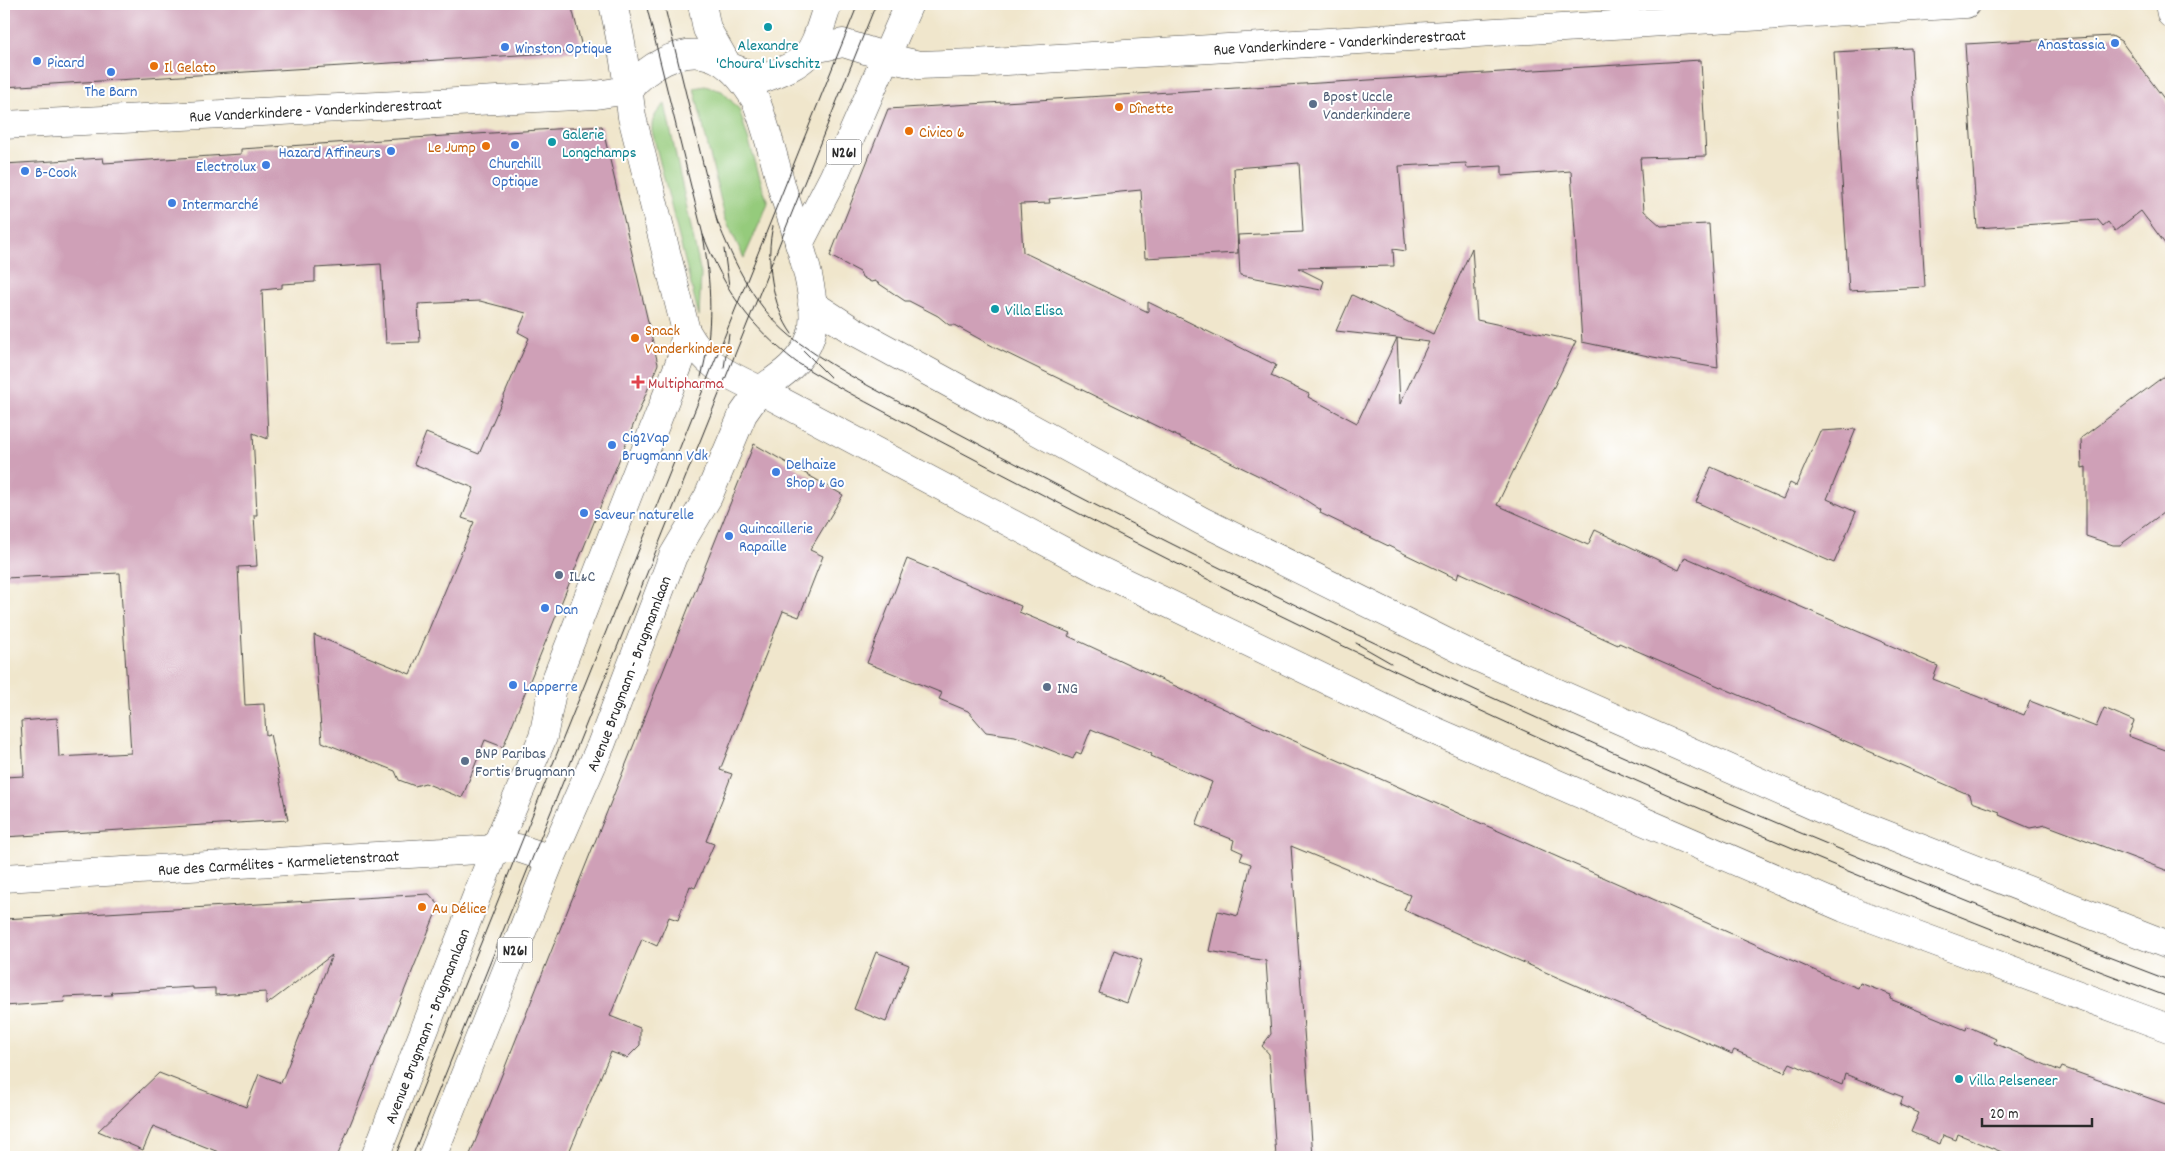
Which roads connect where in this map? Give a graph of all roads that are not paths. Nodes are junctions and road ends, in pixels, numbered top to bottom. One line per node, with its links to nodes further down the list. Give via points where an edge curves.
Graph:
1 (613, 4): 11 (main road)
2 (702, 4): 10 (main road, via 707,29)
3 (828, 4): 8 (main road)
4 (908, 4): 9 (main road, N261)
5 (1966, 4): 9 (main road, Rue Vanderkindere - Vanderkinderestraat, via 974,63 919,64)
6 (2169, 4): 7 (main road)
7 (2171, 14)
8 (813, 49): 9 (main road, Rue Vanderkindere - Vanderkinderestraat, via 843,43); 10 (main road, via 795,67 762,79)
9 (884, 57): 13 (main road, N261, via 833,178)
10 (728, 66): 11 (main road, via 709,55 676,57 656,65); 13 (main road, Avenue Brugmann - Brugmannlaan, via 746,82 759,109)
11 (628, 90): 12 (main road, Rue Vanderkindere - Vanderkinderestraat); 15 (main road)
12 (4, 125)
13 (799, 244): 14 (main road, Avenue Brugmann - Brugmannlaan)
14 (812, 304): 16 (main road, Avenue Brugmann - Brugmannlaan, via 813,324 806,347 796,362); 20 (main road, via 852,330 1202,521 1472,655 1828,812)
15 (686, 331): 16 (main road, via 696,350 723,373); 17 (main road, Avenue Brugmann - Brugmannlaan, via 681,359 553,687 543,737)
16 (760, 390): 18 (main road, Avenue Brugmann - Brugmannlaan / N261, via 743,414 708,497 673,556 600,745); 21 (main road, via 1101,572 1412,721 1844,908)
17 (495, 849): 18 (main road, Rue des Carmélites - Karmelietenstraat, via 518,848); 19 (main road, Rue des Carmélites - Karmelietenstraat); 22 (main road, Avenue Brugmann - Brugmannlaan)
18 (551, 859): 23 (main road, Avenue Brugmann - Brugmannlaan / N261)
19 (4, 878)
20 (2171, 946)
21 (2171, 1029)
22 (375, 1157)
23 (432, 1157)

